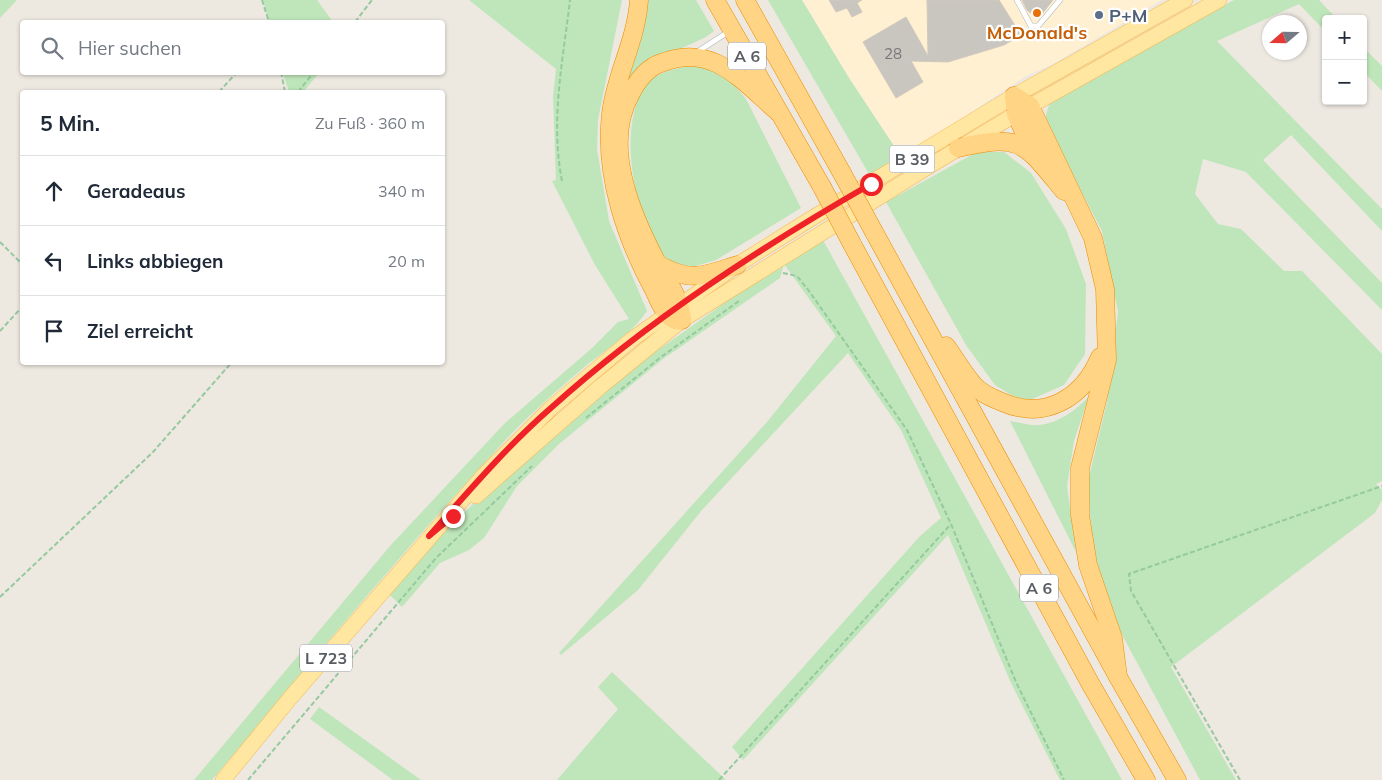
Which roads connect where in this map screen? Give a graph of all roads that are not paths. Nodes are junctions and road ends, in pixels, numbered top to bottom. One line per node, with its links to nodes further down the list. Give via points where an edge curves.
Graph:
1 (639, 0): 20 (highway, via 635,33 611,114 613,175 618,204 645,274)
2 (715, 0): 8 (highway, A 6)
3 (745, 0): 18 (highway, A 6, bridge)
4 (1017, 0): 5 (lane, via 1031,26 1038,26)
5 (1060, 0)
6 (1185, 0): 10 (main road, B 39)
7 (1219, 0): 11 (main road, B 39)
8 (732, 30): 9 (lane); 12 (highway, A 6)
9 (691, 56): 12 (highway, via 726,66); 16 (highway, via 658,64 643,74 626,102 623,115 620,160 628,202)
10 (1014, 96): 11 (highway); 17 (main road, B 39)
11 (1023, 110): 13 (main road, B 39); 14 (highway); 15 (highway)
12 (778, 112): 24 (highway, A 6, bridge)
13 (958, 148): 14 (highway, via 989,141 1008,142 1020,144); 19 (main road, B 39)
14 (1034, 155): 15 (highway)
15 (1081, 210): 21 (highway, via 1101,266)
16 (657, 263): 17 (highway, via 676,274 699,277); 20 (highway)
17 (737, 265): 20 (main road, L 723)
18 (913, 303): 21 (highway, via 973,385 1010,406 1029,410 1065,400 1077,392 1093,373); 22 (highway, A 6)
19 (704, 306): 20 (main road, L 723)
20 (676, 312): 23 (main road, L 723, via 631,340 551,408 484,475)
21 (1107, 340): 22 (highway, via 1107,360 1080,468 1079,499 1088,565 1113,638)
22 (1118, 678): 25 (highway, A 6)
23 (223, 780)
24 (1146, 780)
25 (1177, 780)

